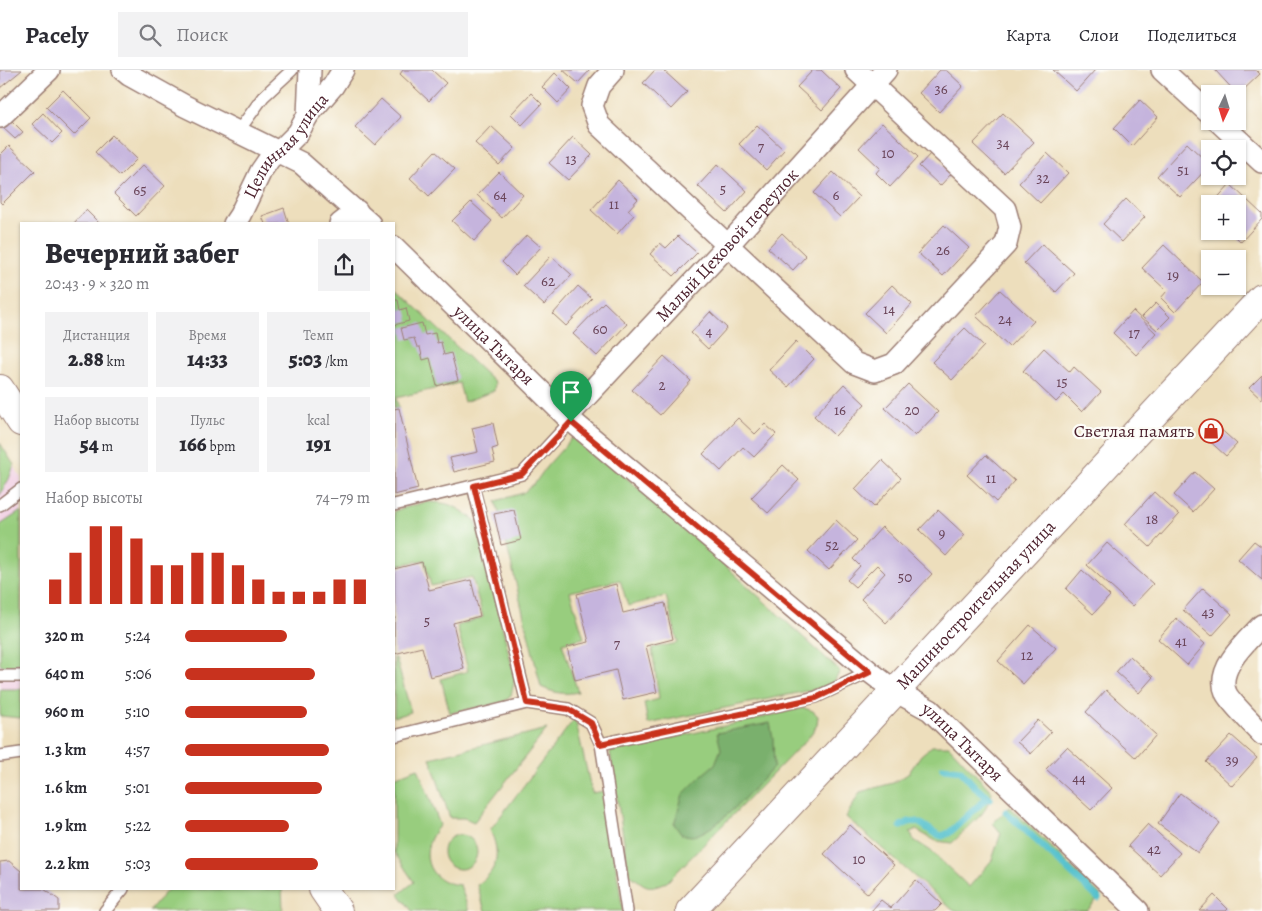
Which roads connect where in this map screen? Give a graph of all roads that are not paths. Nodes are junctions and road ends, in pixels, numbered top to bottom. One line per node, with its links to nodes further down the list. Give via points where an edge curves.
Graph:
1 (49, 70): 12 (street)
2 (123, 70): 14 (street)
3 (292, 70): 14 (lane, via 262,97)
4 (310, 70): 11 (street)
5 (342, 70): 11 (street, Целинная улица)
6 (613, 70): 20 (street, via 599,86 592,106 599,125)
7 (856, 70): 9 (street)
8 (1162, 70): 10 (street)
9 (879, 78): 20 (street, Малый Цеховой переулок); 20 (street, via 1005,209 1010,227 1006,244 894,364 875,372 854,363)
10 (1201, 106)
11 (308, 115): 15 (street, Целинная улица, via 298,133)
12 (0, 117)
13 (1228, 130): 16 (street)
14 (237, 133): 15 (street)
15 (280, 152): 17 (street, via 301,162); 18 (street, Целинная улица, via 270,158 261,171)
16 (1262, 162)
17 (364, 217): 19 (street)
18 (235, 222)
19 (347, 222)
20 (728, 245): 23 (street, Малый Цеховой переулок)
21 (395, 248): 23 (street, улица Тытаря)
22 (1262, 298): 32 (main road, Машиностроительная улица)
23 (569, 419): 24 (lane, via 522,474); 29 (street, улица Тытаря)
24 (474, 486): 27 (lane); 33 (lane)
25 (20, 491): 26 (lane)
26 (0, 505)
27 (395, 505)
28 (1262, 625): 34 (street, via 1230,662 1223,680 1226,694)
29 (870, 672): 32 (street, улица Тытаря); 36 (lane, via 816,698)
30 (0, 676): 31 (lane)
31 (20, 676)
32 (895, 691): 44 (main road, Машиностроительная улица); 45 (street, улица Тытаря, via 930,710)
33 (527, 703): 35 (lane); 36 (lane, via 568,709 591,723)
34 (1262, 734)
35 (395, 736)
36 (600, 744): 43 (lane)
37 (20, 754): 38 (lane)
38 (0, 756)
39 (122, 890): 41 (lane)
40 (325, 890): 42 (main road)
41 (105, 911)
42 (338, 911)
43 (627, 911)
44 (690, 911)
45 (1138, 911)

